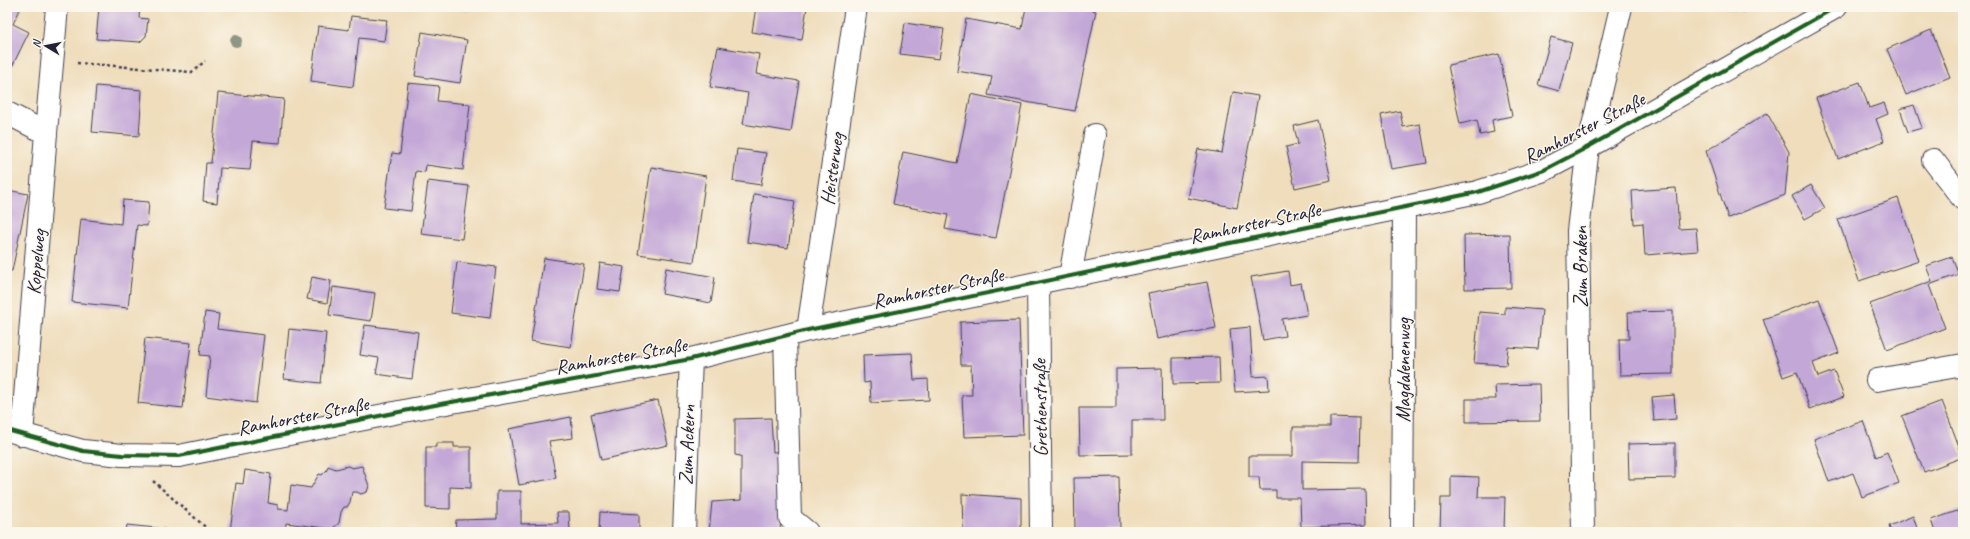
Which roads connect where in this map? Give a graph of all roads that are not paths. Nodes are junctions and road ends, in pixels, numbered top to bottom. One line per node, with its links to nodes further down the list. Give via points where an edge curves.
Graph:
1 (57, 7): 6 (street, Koppelweg)
2 (856, 7): 14 (street, Heisterweg)
3 (1620, 7): 8 (street, Zum Braken)
4 (1836, 7): 8 (street, Ramhorster Straße)
5 (7, 113): 6 (street)
6 (46, 133): 19 (street, Koppelweg)
7 (1095, 135): 12 (street)
8 (1588, 147): 11 (street, Ramhorster Straße, via 1544,170 1485,189); 24 (street, Zum Braken, via 1578,231)
9 (1933, 160): 10 (street)
10 (1963, 199)
11 (1404, 208): 12 (street, Ramhorster Straße); 23 (street, Magdalenenweg)
12 (1070, 277): 13 (street, Ramhorster Straße)
13 (1038, 283): 14 (street, Ramhorster Straße); 22 (street, Grethenstraße)
14 (808, 330): 15 (street, Ramhorster Straße)
15 (785, 336): 16 (street, Ramhorster Straße); 21 (street, via 790,518)
16 (691, 359): 19 (street, Ramhorster Straße, via 424,407 179,456 83,451); 20 (street, Zum Ackern)
17 (1963, 365): 18 (street)
18 (1877, 380)
19 (15, 432)
20 (684, 532)
21 (807, 532)
22 (1041, 532)
23 (1402, 532)
24 (1583, 532)

